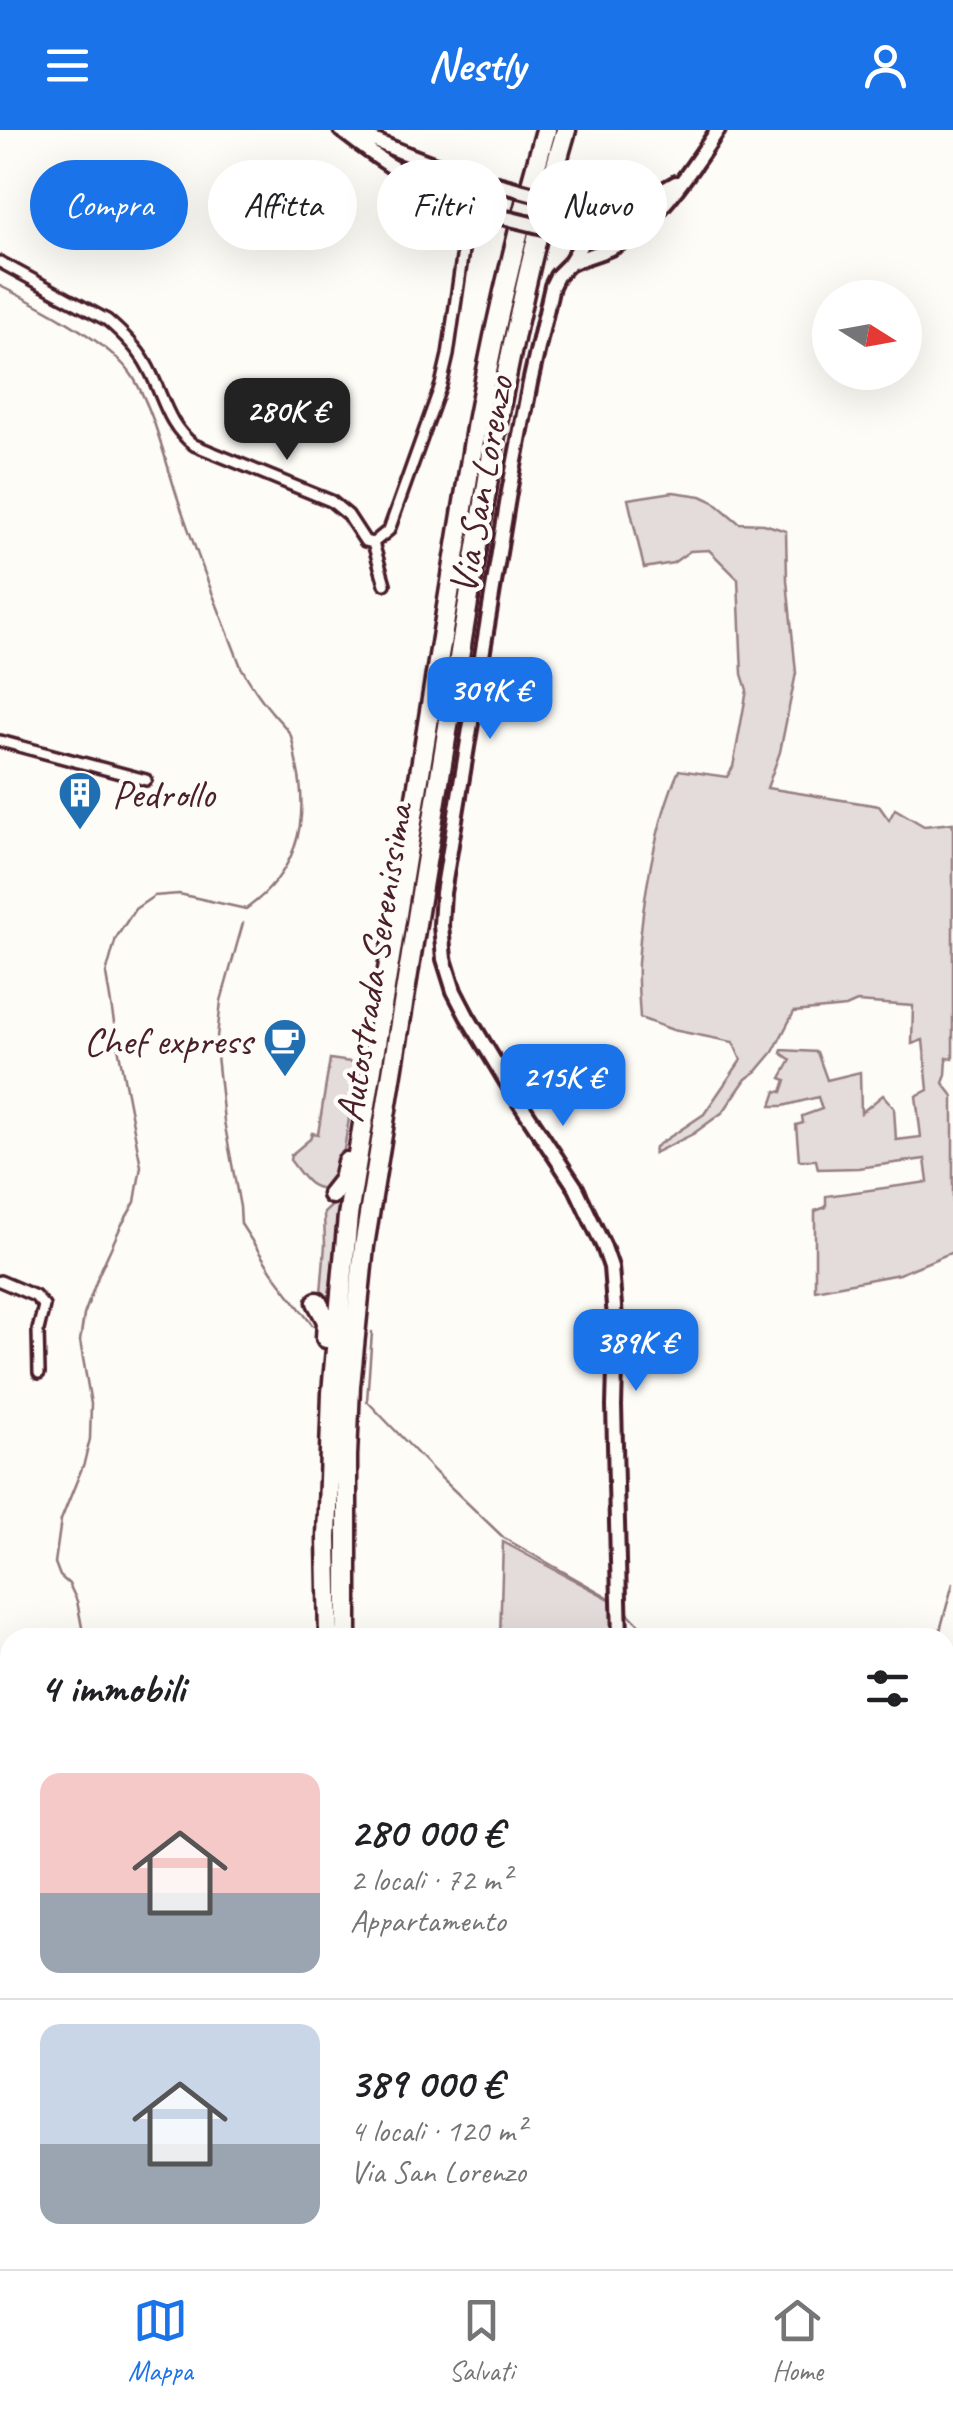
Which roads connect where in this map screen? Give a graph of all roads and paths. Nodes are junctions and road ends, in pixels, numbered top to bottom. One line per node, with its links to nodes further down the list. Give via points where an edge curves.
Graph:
1 (341, 130): 6 (street)
2 (351, 130): 7 (street)
3 (546, 130): 20 (highway, Autostrada Serenissima, via 480,404)
4 (566, 130): 27 (highway, Autostrada Serenissima, via 497,423 373,1181 350,1386)
5 (718, 130): 8 (street)
6 (384, 160)
7 (421, 160)
8 (688, 172): 9 (street); 10 (street)
9 (667, 189)
10 (667, 198)
11 (463, 250): 16 (street, via 441,385 389,530)
12 (573, 250): 15 (street, Via San Lorenzo)
13 (604, 250): 15 (street)
14 (0, 262): 16 (street, via 120,332 144,360 182,436 330,501)
15 (569, 264): 28 (street, Via San Lorenzo, via 552,286 525,406 441,925 444,959 466,1016 576,1188 611,1267)
16 (373, 544): 17 (street)
17 (384, 584)
18 (0, 741): 19 (street)
19 (146, 780)
20 (370, 1085): 21 (highway, via 343,1180); 25 (highway, Autostrada Serenissima, via 348,1216)
21 (332, 1194)
22 (0, 1281): 24 (street, via 44,1306)
23 (317, 1302): 25 (highway, via 327,1321)
24 (39, 1373)
25 (332, 1394): 26 (highway, Autostrada Serenissima)
26 (329, 1628)
27 (347, 1628)
28 (620, 1628)

